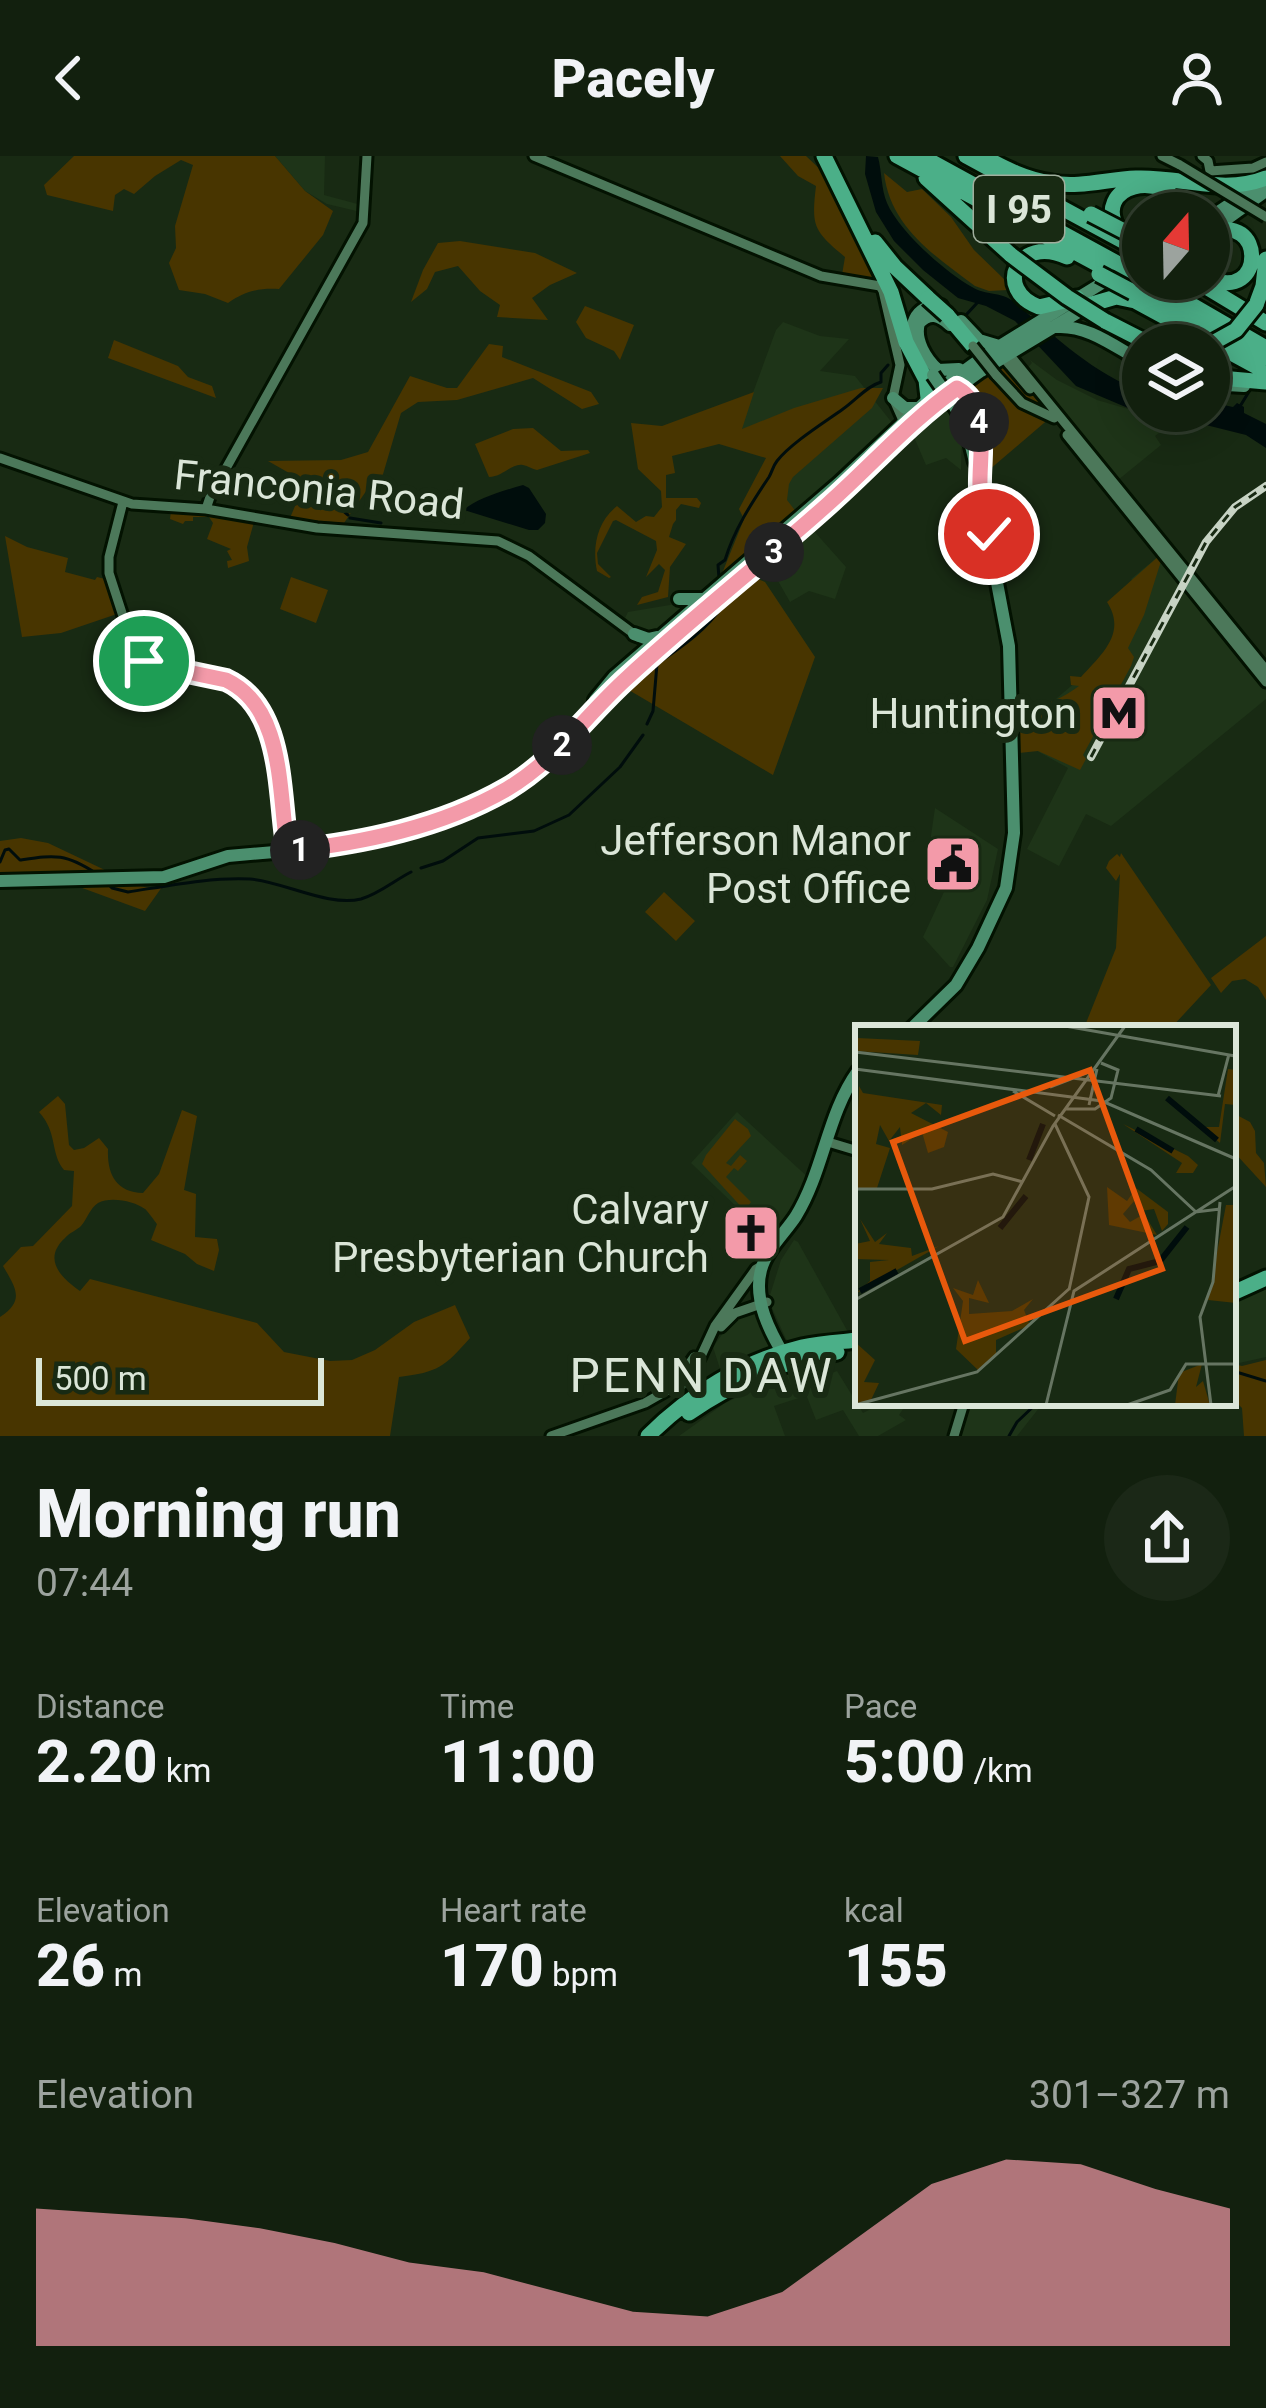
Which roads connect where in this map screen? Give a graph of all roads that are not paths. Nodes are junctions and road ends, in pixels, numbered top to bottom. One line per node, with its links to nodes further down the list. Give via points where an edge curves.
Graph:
1 (367, 156): 62 (main road, via 363,223)
2 (534, 156): 55 (main road, via 814,274 881,287 900,365)
3 (825, 156): 23 (highway); 46 (highway, bridge, via 880,249)
4 (939, 156): 28 (highway, I 95)
5 (966, 156): 26 (highway, I 95)
6 (982, 156): 12 (highway)
7 (1162, 156): 10 (main road)
8 (1203, 156): 13 (main road); 13 (main road, via 1210,171)
9 (910, 158): 29 (highway, I 95); 38 (highway, bridge, via 1011,255)
10 (1180, 162): 20 (main road, bridge)
11 (1266, 162): 13 (main road)
12 (1007, 169): 14 (highway, via 1069,185 1145,178 1248,184); 25 (highway, bridge, via 1091,214)
13 (1239, 170)
14 (1266, 177): 19 (main road)
15 (1266, 191): 21 (main road)
16 (1124, 192): 17 (highway, via 1138,186)
17 (1167, 192)
18 (1122, 193): 24 (highway, via 1113,222)
19 (1230, 203)
20 (1266, 214)
21 (1230, 218)
22 (1230, 229): 32 (highway, via 1253,239 1259,252 1255,271)
23 (862, 230): 49 (highway, via 893,281); 56 (highway, via 926,380)
24 (1122, 237)
25 (1122, 251)
26 (1122, 259)
27 (1266, 259): 42 (highway, bridge, via 1256,304)
28 (1122, 260)
29 (1122, 262)
30 (1122, 266): 33 (highway, via 1046,250 1019,264 1018,291 1031,304)
31 (1122, 278): 33 (main road)
32 (1230, 284)
33 (1086, 300): 40 (main road); 50 (highway, via 1135,301)
34 (1178, 300): 50 (highway, I 95)
35 (1188, 300): 47 (highway, I 95)
36 (1196, 300): 44 (highway, I 95)
37 (1228, 300): 39 (highway)
38 (1106, 321): 41 (highway); 43 (highway)
39 (1266, 323)
40 (1048, 324): 45 (main road); 48 (main road)
41 (1122, 329)
42 (1230, 333)
43 (1122, 336)
44 (1266, 337)
45 (1122, 345)
46 (973, 346): 51 (main road, via 940,316 918,326 938,370); 57 (main road, bridge, via 1022,403)
47 (1266, 348)
48 (1012, 351): 49 (main road, via 980,340 952,310 930,306 912,326); 51 (main road); 54 (main road); 57 (main road); 66 (main road)
49 (919, 355): 60 (main road, bridge, via 966,426)
50 (1266, 367)
51 (966, 368): 54 (main road)
52 (1230, 381): 53 (highway)
53 (1266, 383)
54 (952, 385): 56 (main road); 58 (main road); 60 (main road, via 974,417); 70 (main road, via 964,390 981,429 980,494 1009,646 1013,846)
55 (893, 398): 56 (main road, via 905,408); 58 (main road)
56 (923, 403): 58 (main road)
57 (1054, 418): 67 (main road)
58 (905, 426): 63 (main road, via 705,598 679,599 688,602 688,614); 65 (main road, via 818,513)
59 (0, 458): 61 (main road, Franconia Road)
60 (975, 462): 70 (main road, via 1006,668)
61 (123, 502): 62 (main road, Franconia Road); 68 (main road, via 108,569 133,646 148,663 234,683 258,707 272,735)
62 (206, 509): 64 (main road, Franconia Road, via 316,528 497,541 532,558)
63 (674, 626): 64 (main road, via 653,639); 65 (main road)
64 (632, 635): 65 (main road)
65 (646, 652): 68 (main road, via 525,778 450,816)
66 (1266, 670)
67 (1266, 682)
68 (288, 851): 69 (main road, via 228,856 156,878)
69 (0, 881)
70 (999, 896): 71 (main road, via 952,980); 72 (main road, via 960,980)
71 (906, 1025)
72 (915, 1025)
73 (855, 1076): 75 (main road)
74 (855, 1089): 75 (main road)
75 (831, 1143): 76 (main road); 77 (main road); 82 (main road, via 811,1202 771,1265)
76 (855, 1150)
77 (761, 1266): 82 (main road); 83 (main road)
78 (1266, 1268): 80 (highway)
79 (1266, 1278): 80 (highway)
80 (1236, 1288): 81 (highway)
81 (1266, 1289)
82 (764, 1303): 83 (main road, via 735,1313); 86 (main road)
83 (712, 1335): 87 (main road, via 689,1377)
84 (855, 1341): 86 (highway)
85 (855, 1349): 86 (highway)
86 (786, 1356): 89 (highway); 89 (highway, via 716,1383)
87 (674, 1387): 89 (main road); 90 (main road)
88 (963, 1406): 93 (main road)
89 (689, 1407): 91 (highway); 92 (highway)
90 (551, 1436)
91 (648, 1436)
92 (661, 1436)
93 (954, 1436)

